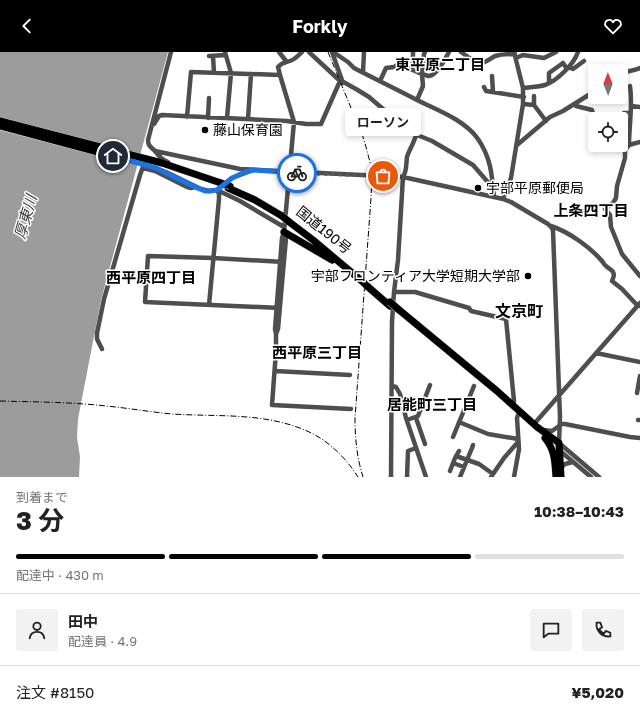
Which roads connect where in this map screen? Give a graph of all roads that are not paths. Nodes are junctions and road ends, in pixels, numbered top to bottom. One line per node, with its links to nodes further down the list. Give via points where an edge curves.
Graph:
1 (171, 52): 56 (street)
2 (279, 52): 18 (street)
3 (302, 52): 18 (street, via 293,60)
4 (309, 52): 31 (street)
5 (333, 52): 23 (street); 31 (street)
6 (364, 52): 23 (street)
7 (413, 52): 21 (street)
8 (425, 52): 27 (street)
9 (450, 52): 27 (street, via 432,75)
10 (460, 52): 16 (street, via 481,63 500,55)
11 (556, 52): 15 (street)
12 (578, 52): 19 (street)
13 (225, 54): 24 (street, via 211,56); 25 (street)
14 (531, 54): 15 (street, via 544,58); 16 (street)
15 (549, 54)
16 (515, 55): 35 (street)
17 (584, 61): 19 (street, via 573,69)
18 (286, 62): 28 (street, via 278,67)
19 (568, 68): 32 (street); 32 (street, via 563,63 549,73)
20 (640, 68): 22 (street)
21 (411, 69): 27 (street); 30 (street, via 399,64 394,68 386,68)
22 (628, 71)
23 (362, 72): 30 (street)
24 (214, 73): 25 (street); 49 (street, via 191,72)
25 (230, 73): 26 (street); 51 (street)
26 (252, 74): 28 (street); 52 (street)
27 (422, 74): 41 (street, via 423,86)
28 (280, 75): 55 (street)
29 (492, 76): 36 (street)
30 (380, 81): 41 (street)
31 (342, 82): 55 (street, via 321,124); 59 (street, via 369,97)
32 (549, 83): 35 (street)
33 (630, 86): 45 (street)
34 (484, 87): 36 (street, via 486,91)
35 (523, 88): 39 (street)
36 (494, 92): 39 (street)
37 (588, 95): 43 (street)
38 (534, 96): 44 (street)
39 (524, 97): 42 (street)
40 (209, 98): 50 (street)
41 (417, 100): 72 (street, via 451,117 474,134 490,164)
42 (523, 104): 44 (street); 61 (street)
43 (574, 104): 47 (street); 54 (street)
44 (534, 105): 54 (street)
45 (632, 106): 46 (street); 48 (street)
46 (640, 107)
47 (593, 112)
48 (630, 113): 58 (street)
49 (187, 117): 50 (street); 56 (street, via 162,115)
50 (208, 118): 51 (street)
51 (227, 118): 52 (street)
52 (248, 119): 55 (street)
53 (0, 121): 64 (highway, 国道190号)
54 (546, 121): 61 (street)
55 (294, 122): 67 (street)
56 (152, 125): 63 (street, via 148,143)
57 (0, 126): 64 (highway, 国道190号)
58 (629, 134): 62 (street)
59 (416, 135): 68 (street, via 407,158); 72 (street, via 432,141 473,165)
60 (640, 142): 62 (street)
61 (517, 145): 74 (street, via 511,178)
62 (629, 145): 80 (street, via 625,150 616,198 605,209 610,215 622,254)
63 (155, 151): 64 (street); 65 (street); 70 (street, via 162,159)
64 (143, 164): 70 (highway, 国道190号, via 162,163); 71 (highway, 国道190号, via 169,169); 71 (street, via 205,191); 87 (street, via 96,333)
65 (232, 168): 66 (street); 69 (street)
66 (253, 170): 67 (street); 69 (street)
67 (289, 172): 68 (street); 75 (street)
68 (404, 177): 73 (street); 82 (street)
69 (232, 178): 71 (street)
70 (212, 179): 71 (highway, 国道190号)
71 (219, 186): 75 (street, via 247,205); 75 (highway, 国道190号, bridge, via 229,187 257,198); 77 (street)
72 (493, 188): 73 (street)
73 (494, 197): 74 (street)
74 (503, 199): 76 (street)
75 (285, 224): 78 (street); 79 (highway, 国道190号, via 313,240); 79 (highway, via 294,238); 81 (highway, 国道190号, via 306,231)
76 (551, 226): 83 (street, via 573,237 593,252 614,272 612,281 636,304); 97 (street)
77 (213, 258): 78 (street); 84 (street); 84 (street, via 148,256 145,302)
78 (282, 262): 85 (street)
79 (346, 268): 81 (highway, 国道190号)
80 (640, 276)
81 (365, 282): 86 (highway, 国道190号, bridge)
82 (394, 292): 94 (street); 98 (street, via 415,292 469,308 471,311 506,319)
83 (640, 304): 88 (street)
84 (209, 305): 85 (street)
85 (278, 308): 90 (street)
86 (398, 311): 98 (highway, 国道190号); 100 (highway, 国道190号)
87 (102, 349)
88 (596, 353): 89 (street); 97 (street)
89 (640, 362)
90 (275, 371): 91 (street); 99 (street, via 272,405)
91 (350, 375)
92 (640, 376): 96 (street)
93 (430, 385): 101 (street)
94 (392, 386): 102 (street, via 399,391); 123 (street)
95 (474, 386): 103 (street)
96 (637, 393)
97 (559, 395): 104 (street); 105 (street)
98 (513, 406): 104 (highway, 国道190号)
99 (352, 409)
100 (518, 415): 107 (highway, 国道190号); 109 (street)
101 (416, 418): 102 (street); 110 (street)
102 (407, 420): 113 (street)
103 (459, 422): 106 (street); 109 (street, via 488,434)
104 (535, 425): 105 (street, via 549,432); 112 (highway, 国道190号)
105 (560, 425): 108 (street); 112 (street)
106 (453, 437)
107 (545, 438): 112 (highway, 国道190号); 128 (highway, 国道190号, via 554,453)
108 (640, 438)
109 (518, 440): 122 (street); 127 (street)
110 (425, 444)
111 (473, 445): 116 (street)
112 (559, 447): 117 (street); 120 (highway); 128 (highway); 130 (street)
113 (416, 448): 124 (street, via 408,451); 125 (street)
114 (459, 451): 115 (street)
115 (456, 456): 116 (street); 118 (street)
116 (467, 460): 119 (street); 122 (street, via 479,464)
117 (573, 462): 120 (street); 129 (street)
118 (453, 463): 119 (street); 121 (street)
119 (464, 467): 126 (street)
120 (560, 468): 128 (highway)
121 (450, 472)
122 (492, 475)
123 (391, 477)
124 (407, 477)
125 (426, 477)
126 (460, 477)
127 (514, 477)
128 (558, 477)
129 (591, 477)
130 (599, 477)

